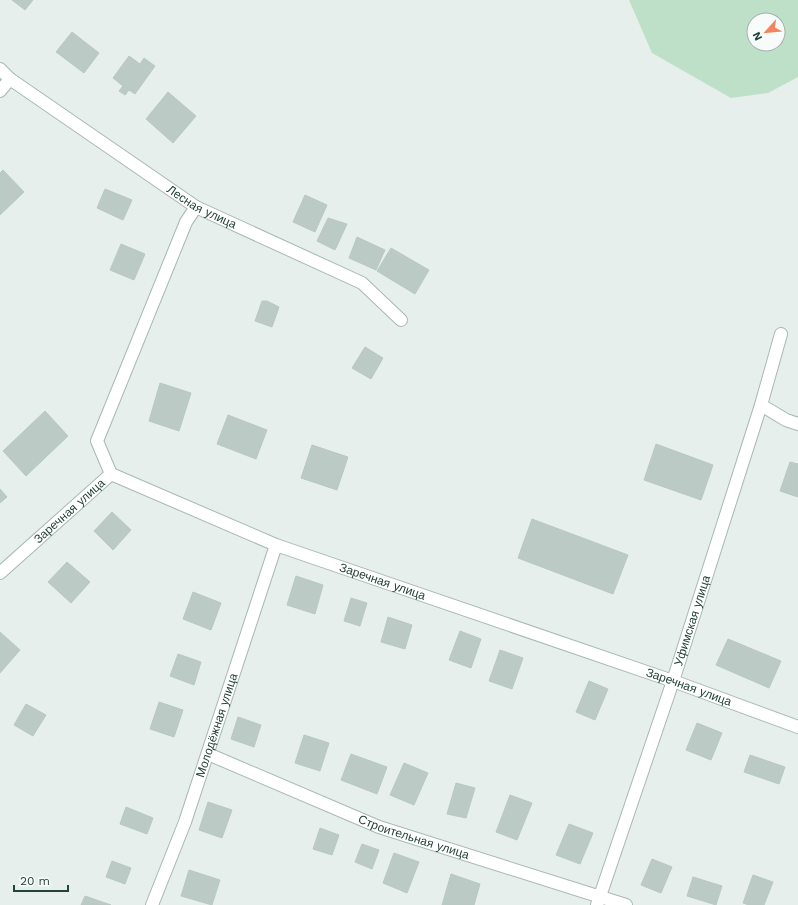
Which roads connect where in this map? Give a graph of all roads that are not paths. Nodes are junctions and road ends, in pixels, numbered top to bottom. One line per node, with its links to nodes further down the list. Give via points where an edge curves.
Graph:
1 (0, 69): 2 (street, Лесная улица)
2 (10, 79): 3 (street); 4 (street, Лесная улица)
3 (0, 91)
4 (196, 207): 5 (street, Лесная улица, via 362,283); 9 (street, via 186,222 97,441)
5 (401, 320)
6 (781, 334): 7 (street, Уфимская улица)
7 (761, 405): 8 (street); 12 (street, Уфимская улица)
8 (798, 424)
9 (111, 474): 10 (street, Заречная улица); 11 (street, Заречная улица)
10 (276, 545): 12 (street, Заречная улица); 14 (street, Молодёжная улица)
11 (0, 572)
12 (673, 681): 13 (street, Заречная улица); 15 (street, Уфимская улица)
13 (798, 727)
14 (208, 754): 15 (street, Строительная улица, via 379,827); 16 (street, Молодёжная улица, via 185,822)
15 (598, 900): 17 (street, Строительная улица)
16 (152, 905)
17 (626, 905)

